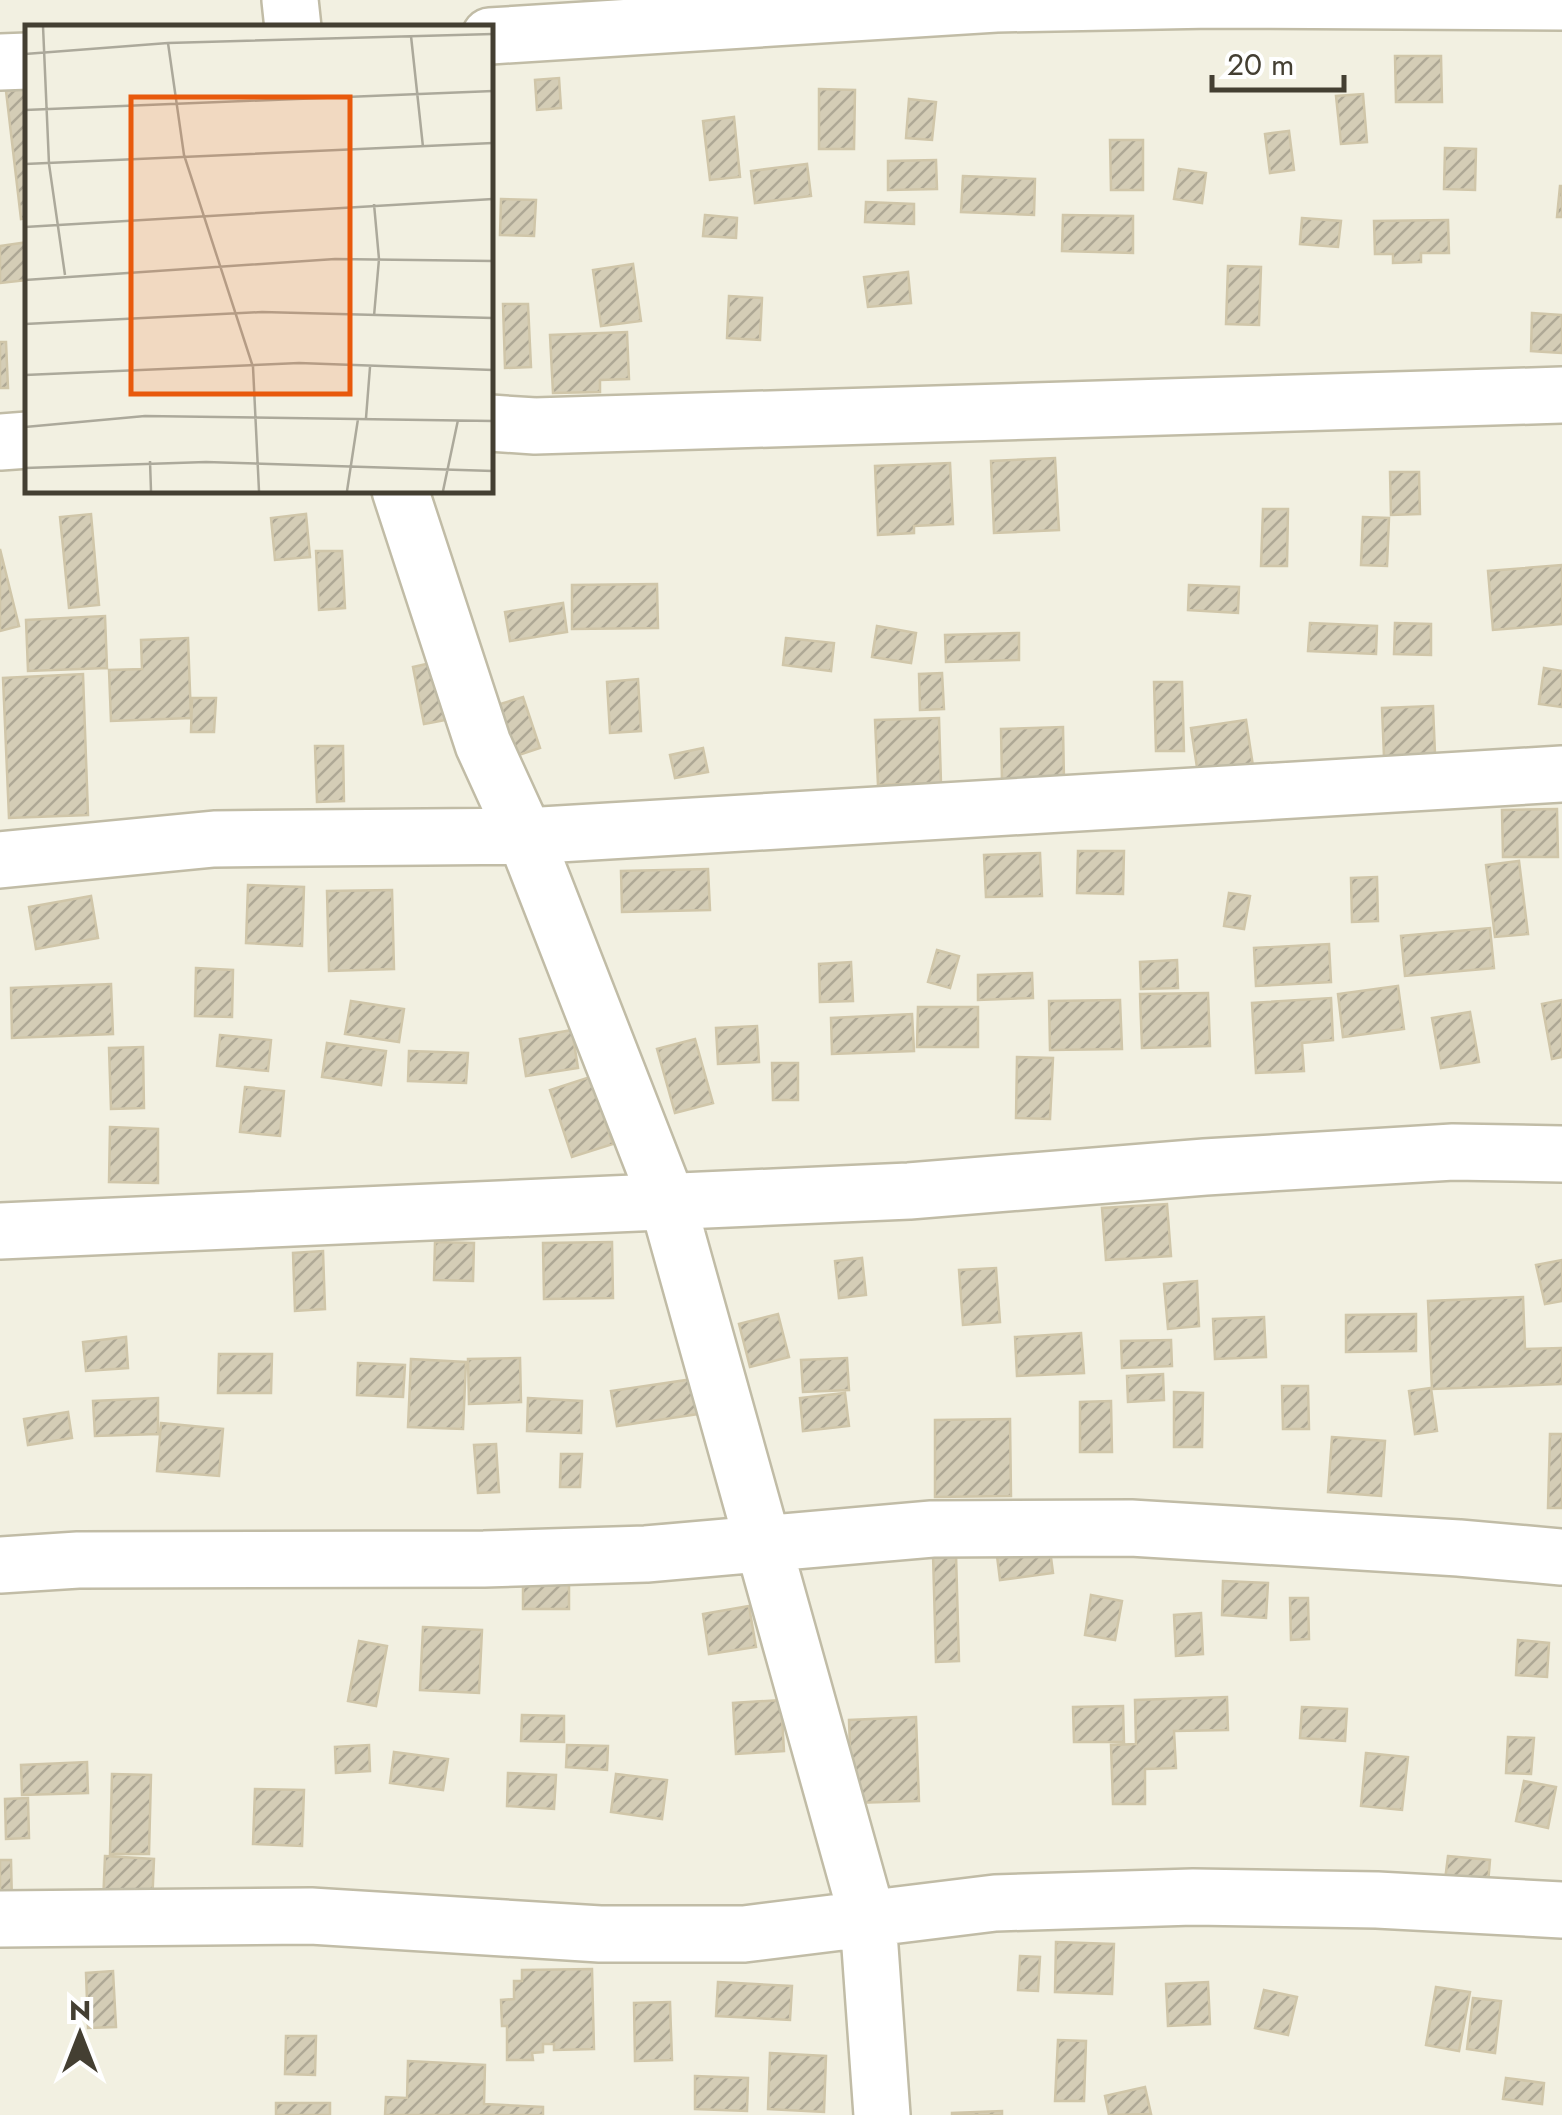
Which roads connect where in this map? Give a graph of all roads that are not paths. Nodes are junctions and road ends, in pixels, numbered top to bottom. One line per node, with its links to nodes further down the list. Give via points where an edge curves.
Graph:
1 (290, 0): 3 (street)
2 (1562, 2): 4 (street, via 996,4)
3 (292, 25)
4 (492, 36)
5 (25, 61): 6 (street)
6 (0, 62)
7 (1562, 395): 8 (street)
8 (492, 423)
9 (25, 440): 10 (street)
10 (0, 442)
11 (401, 492): 13 (street, via 483,744)
12 (1562, 774): 13 (street)
13 (525, 836): 14 (street, via 214,839); 16 (street)
14 (0, 860)
15 (1562, 1154): 16 (street, via 1453,1152 909,1191)
16 (667, 1200): 17 (street); 18 (street)
17 (0, 1230)
18 (765, 1543): 19 (street, via 932,1529 1131,1528); 20 (street, via 484,1560 78,1560); 23 (street)
19 (1562, 1557)
20 (0, 1566)
21 (1562, 1910): 23 (street, via 1193,1897 995,1904)
22 (0, 1919): 23 (street, via 311,1916 600,1934 744,1934)
23 (868, 1919): 24 (street)
24 (882, 2115)

